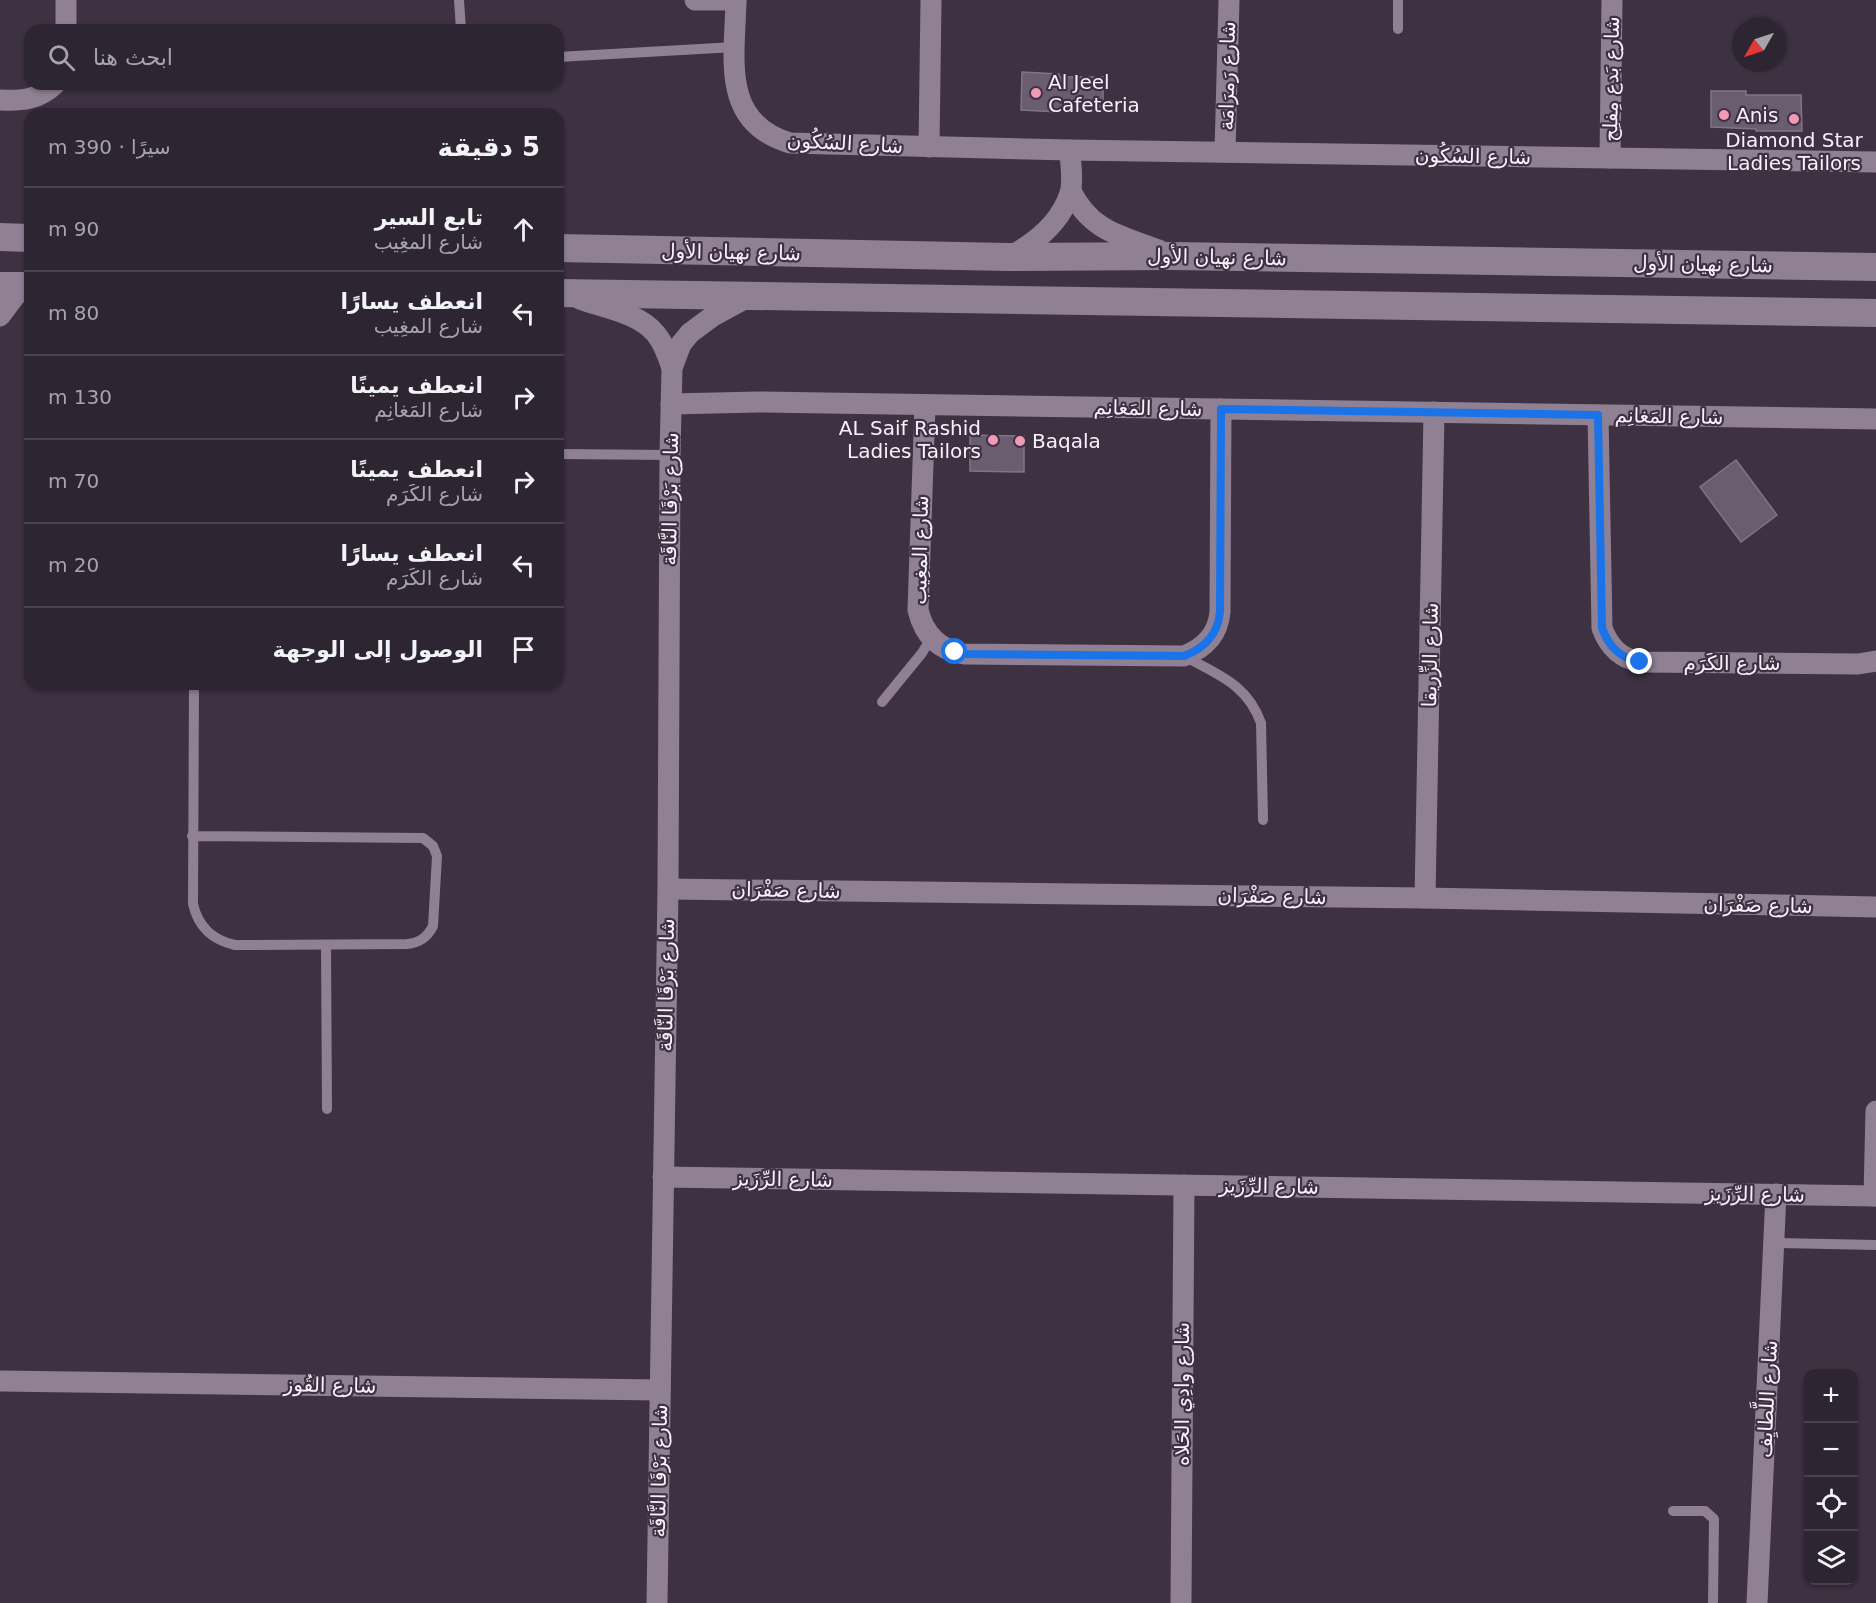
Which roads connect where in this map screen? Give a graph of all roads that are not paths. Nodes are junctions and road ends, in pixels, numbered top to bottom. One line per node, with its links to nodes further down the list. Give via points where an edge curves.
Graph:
1 (66, 0): 9 (street)
2 (459, 0): 10 (lane)
3 (695, 0): 4 (street)
4 (736, 0): 12 (street, شارع السُكُون)
5 (931, 0): 16 (street)
6 (1229, 0): 18 (street, شارع رَمرَامَة)
7 (1398, 0): 11 (lane)
8 (1612, 0): 19 (street, شارع بَدع مِفلِح)
9 (66, 24)
10 (461, 24)
11 (1398, 29)
12 (735, 47): 13 (lane); 16 (street, شارع السُكُون, via 734,81 742,106 767,134 802,145)
13 (564, 57)
14 (49, 90): 15 (street, via 27,100)
15 (0, 100)
16 (929, 147): 17 (street, شارع السُكُون)
17 (1070, 150): 18 (street, شارع السُكُون); 21 (street)
18 (1225, 152): 19 (street, شارع السُكُون)
19 (1610, 158): 20 (street, شارع السُكُون)
20 (1876, 162)
21 (1071, 191): 25 (street, via 1078,206 1102,229); 26 (street, via 1052,224 1032,243)
22 (0, 237): 23 (main road)
23 (24, 238)
24 (564, 248): 26 (main road, شارع نهيان الأول)
25 (1172, 256): 26 (main road, شارع نهيان الأول); 27 (main road, شارع نهيان الأول)
26 (1008, 257)
27 (1876, 267)
28 (0, 286): 29 (main road)
29 (24, 286)
30 (24, 290): 35 (street)
31 (564, 293): 33 (main road)
32 (564, 295): 36 (street, شارع بَرْقَا النَّاقَة, via 647,325 662,343)
33 (749, 296): 34 (main road); 36 (street, شارع بَرْقَا النَّاقَة, via 690,333)
34 (1876, 313)
35 (0, 316)
36 (672, 368): 37 (street, شارع بَرْقَا النَّاقَة)
37 (671, 404): 38 (street, شارع المَغانِم); 44 (street, شارع بَرْقَا النَّاقَة)
38 (925, 405): 39 (street, شارع المَغانِم); 45 (street, شارع المغِيب, via 917,600 920,621)
39 (1221, 409): 40 (street, شارع المَغانِم); 46 (street, via 1219,620 1208,641)
40 (1434, 412): 41 (street, شارع المَغانِم); 53 (street, شارع الزِّريقا)
41 (1598, 415): 42 (street, شارع المَغانِم); 47 (street, شارع الكَرَم, via 1602,628 1616,651 1640,662)
42 (1876, 418)
43 (564, 454): 44 (lane)
44 (669, 455): 52 (street, شارع بَرْقَا النَّاقَة)
45 (931, 638): 46 (street, via 946,649 964,654); 49 (lane)
46 (1184, 656): 50 (lane, via 1236,686 1256,708 1261,723)
47 (1876, 661)
48 (194, 690): 51 (lane)
49 (882, 702)
50 (1263, 820)
51 (192, 836): 55 (lane, via 193,904 207,932 235,945); 55 (lane, via 415,837 433,846 437,856 435,920 425,937 407,944)
52 (668, 889): 53 (street, شارع صَفْرَان); 58 (street, شارع بَرْقَا النَّاقَة)
53 (1425, 898): 54 (street, شارع صَفْرَان)
54 (1876, 907)
55 (326, 945): 56 (lane)
56 (327, 1109)
57 (1876, 1111): 61 (street)
58 (663, 1177): 59 (street, شارع الرِّزَيز); 65 (street, شارع بَرْقَا النَّاقَة)
59 (1184, 1185): 60 (street, شارع الرِّزَيز); 68 (street, شارع وادِي الحَلاه)
60 (1776, 1194): 61 (street, شارع الرِّزَيز); 62 (street, شارع اللَّطايِف)
61 (1875, 1196)
62 (1774, 1242): 63 (lane); 70 (street, شارع اللَّطايِف)
63 (1876, 1245)
64 (0, 1381): 65 (street, شارع القُوز)
65 (660, 1390): 67 (street, شارع بَرْقَا النَّاقَة)
66 (1673, 1511): 69 (lane, via 1705,1511 1714,1519)
67 (657, 1603)
68 (1181, 1603)
69 (1713, 1603)
70 (1757, 1603)

